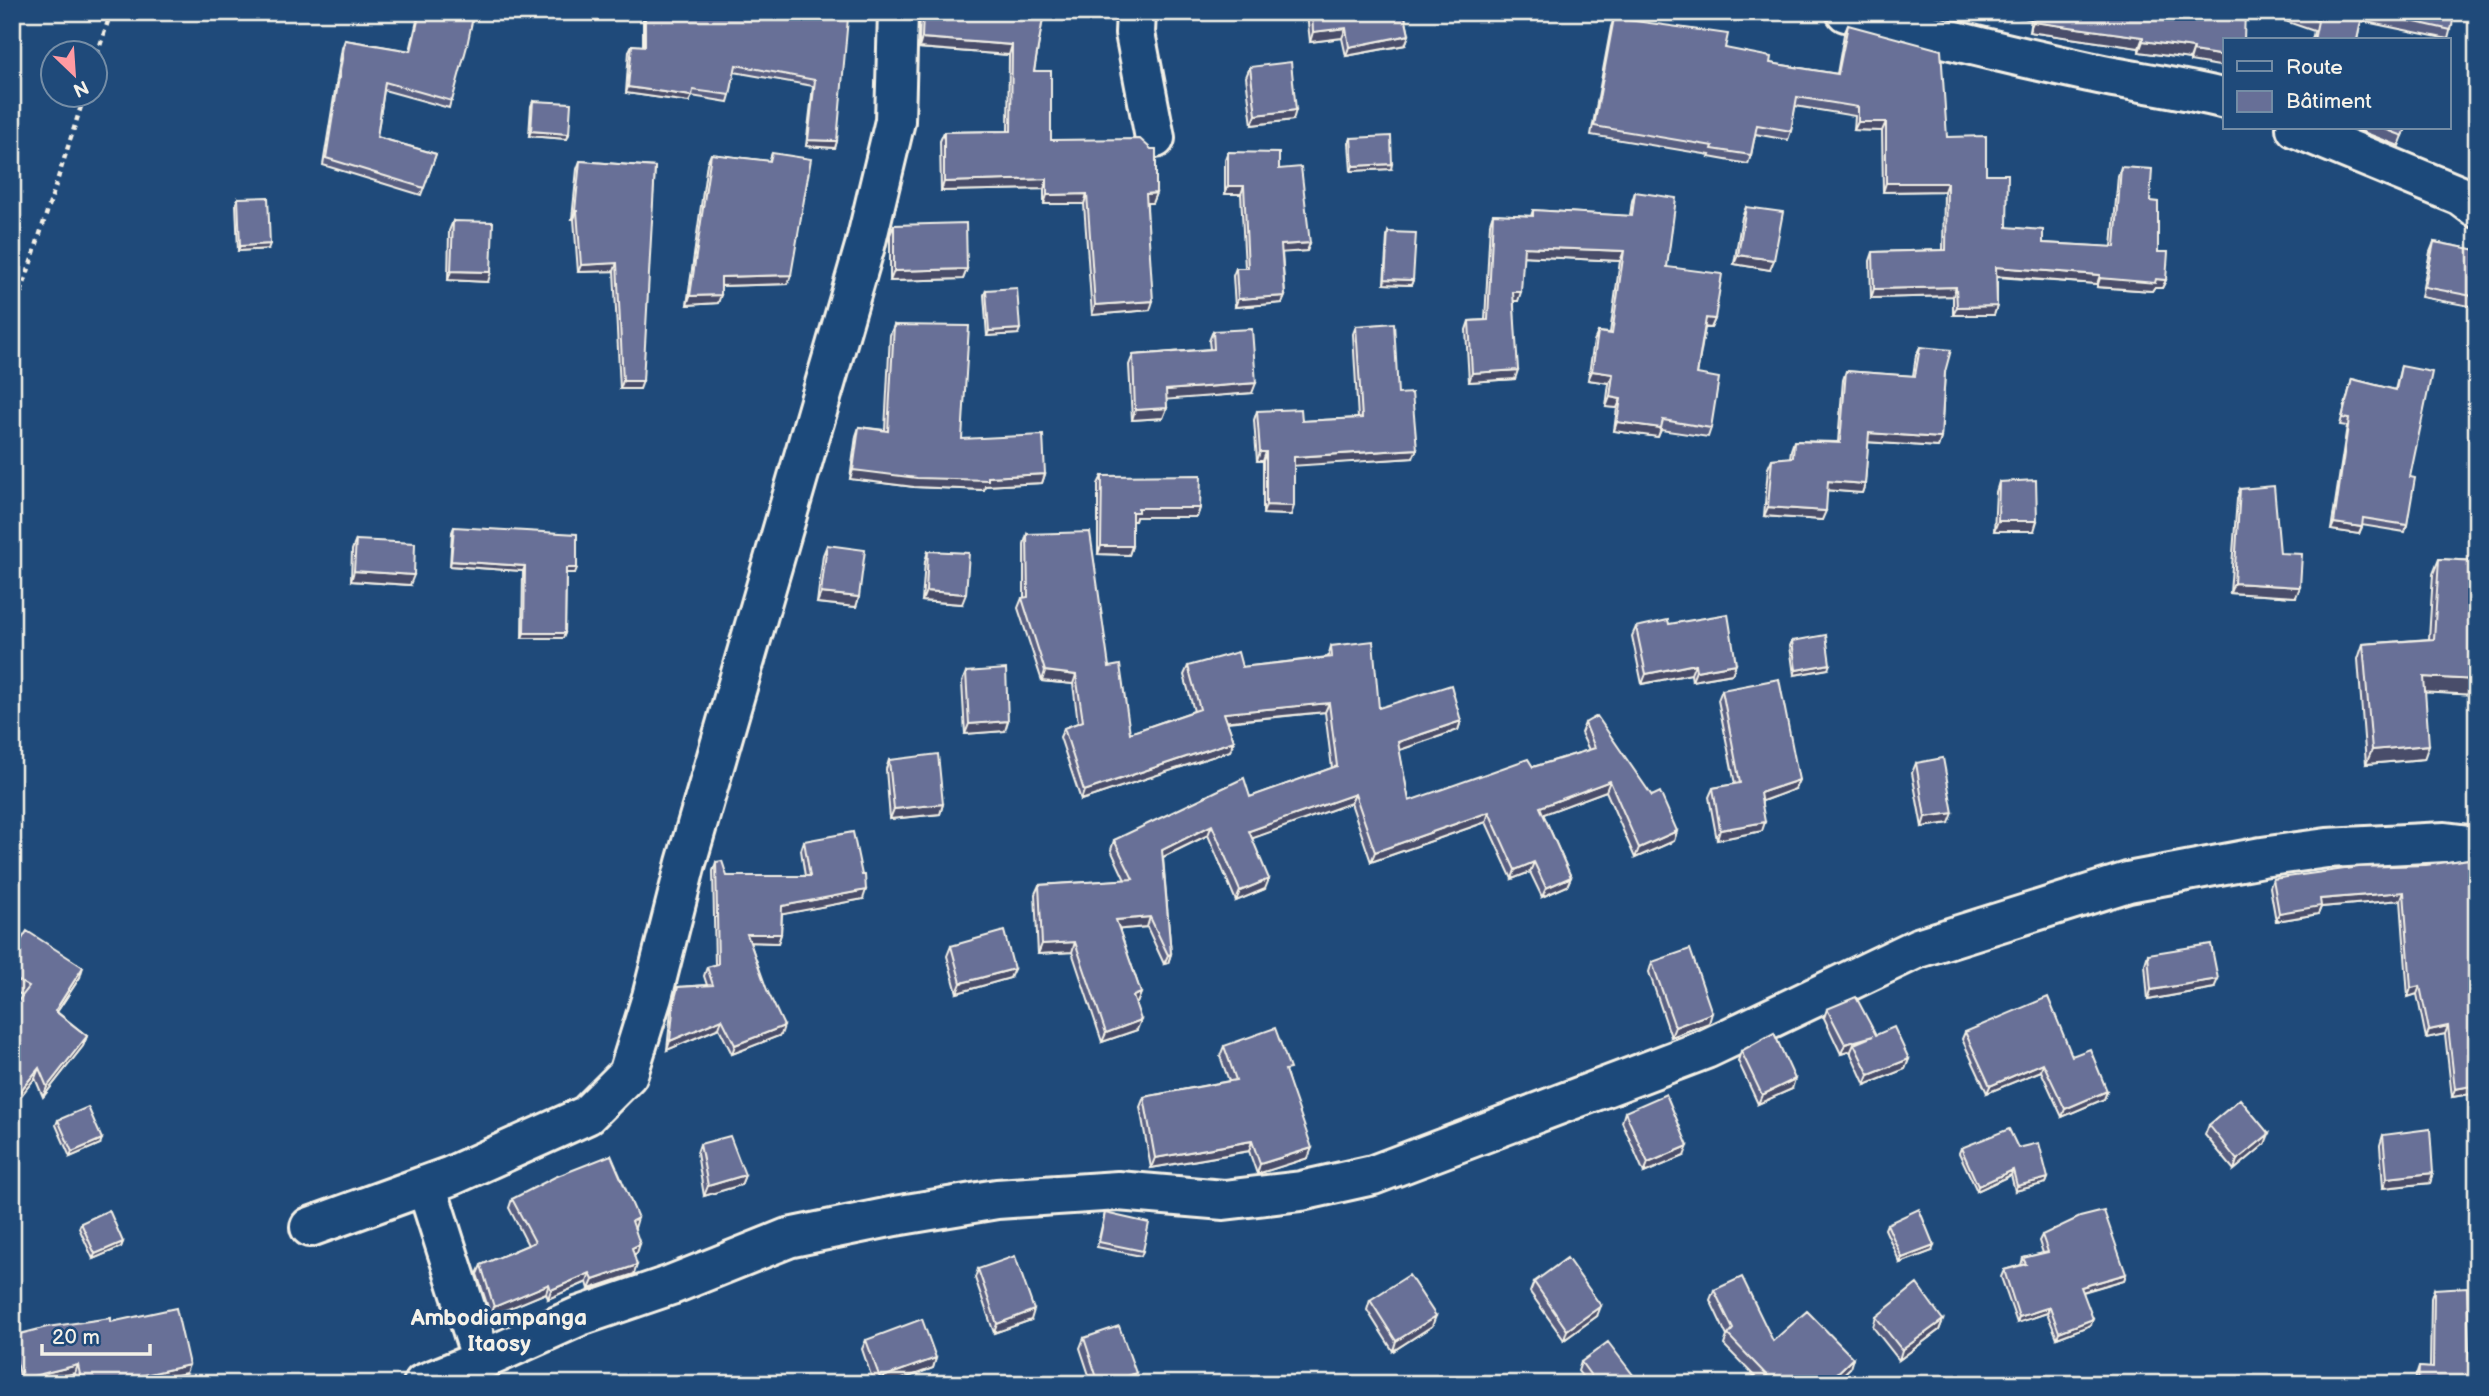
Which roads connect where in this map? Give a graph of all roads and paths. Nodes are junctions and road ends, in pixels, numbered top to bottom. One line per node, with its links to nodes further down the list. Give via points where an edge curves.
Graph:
1 (111, 12): 5 (path)
2 (898, 12): 13 (street, via 895,121 865,246 628,1074 587,1115)
3 (1136, 12): 9 (street, via 1135,33)
4 (1846, 12): 6 (street, via 1947,41)
5 (102, 38)
6 (2223, 98)
7 (80, 108): 11 (path)
8 (2301, 130): 10 (street, via 2460,196)
9 (1155, 138)
10 (2477, 208)
11 (12, 321)
12 (2477, 846): 15 (street, via 2445,842 2327,848 2128,882 1918,948 1706,1049 1373,1175 1301,1191 1224,1200 1118,1191 997,1199 868,1221 788,1238 671,1286 580,1316)
13 (425, 1185): 14 (street); 15 (street)
14 (310, 1227)
15 (482, 1360): 16 (street)
16 (423, 1384)

